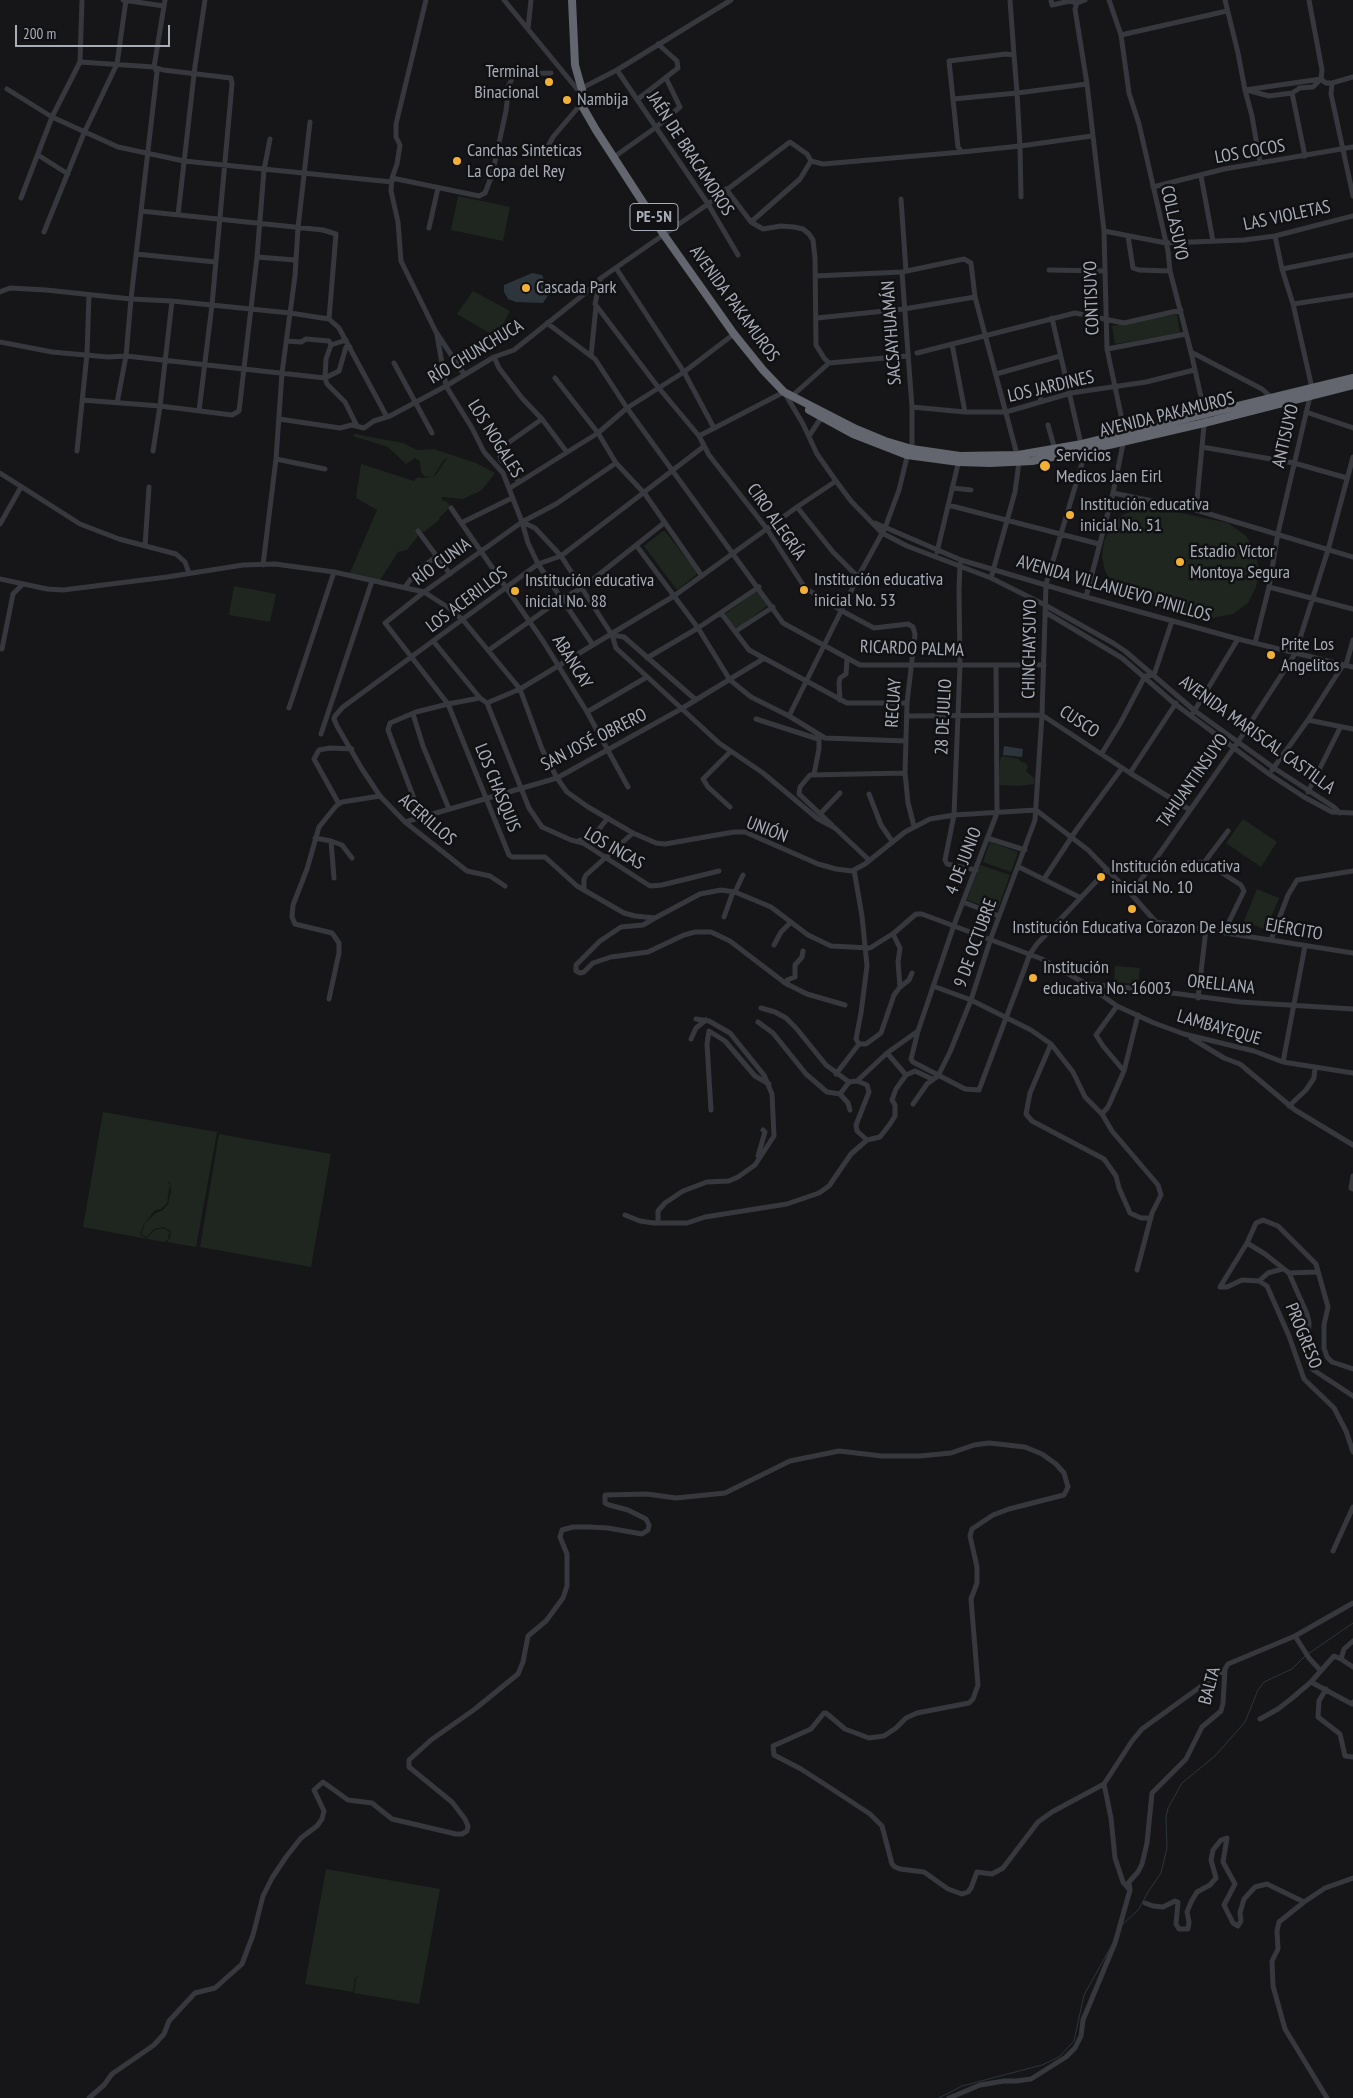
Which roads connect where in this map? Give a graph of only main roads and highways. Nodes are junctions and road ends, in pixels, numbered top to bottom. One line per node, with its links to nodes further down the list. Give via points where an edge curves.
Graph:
1 (572, 0): 7 (highway, AVENIDA PAKAMUROS / PE-5N, via 573,45 583,100 664,234 763,370 788,394 822,415 909,450 959,459)
2 (1353, 378): 4 (highway, AVENIDA PAKAMUROS / PE-5N)
3 (1353, 385): 4 (highway, AVENIDA PAKAMUROS / PE-5N)
4 (1311, 391): 5 (highway, AVENIDA PAKAMUROS / PE-5N); 5 (highway, AVENIDA PAKAMUROS / PE-5N, via 1273,398)
5 (1205, 419): 6 (highway, AVENIDA PAKAMUROS / PE-5N)
6 (1082, 448): 7 (highway, AVENIDA PAKAMUROS / PE-5N); 7 (highway, AVENIDA PAKAMUROS / PE-5N)
7 (1018, 458)

